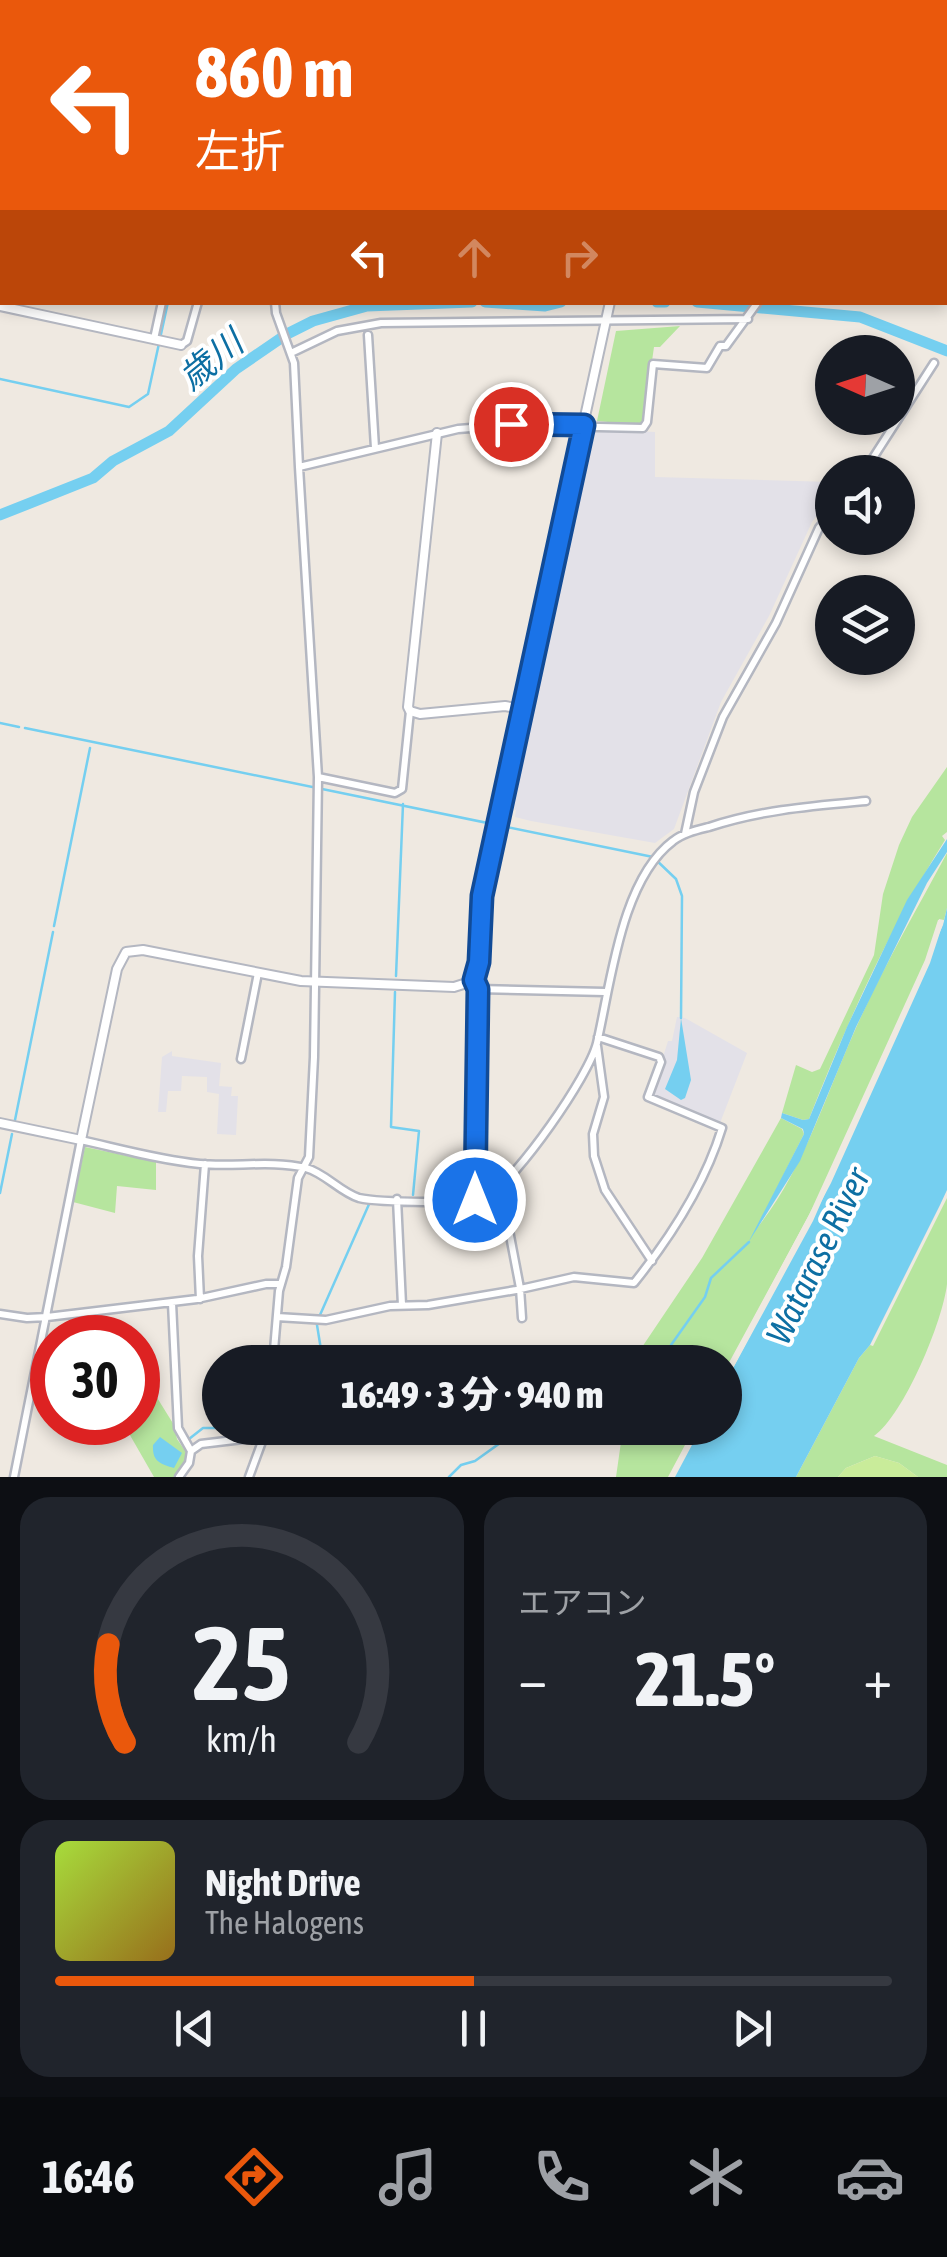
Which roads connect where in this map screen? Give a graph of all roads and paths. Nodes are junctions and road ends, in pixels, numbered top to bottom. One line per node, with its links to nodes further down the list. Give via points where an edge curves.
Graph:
1 (161, 305): 10 (street)
2 (197, 305): 11 (street)
3 (276, 305): 12 (street)
4 (610, 305): 8 (street)
5 (756, 305): 7 (street)
6 (0, 306): 10 (street)
7 (750, 317): 8 (street); 14 (street, via 707,368 652,364 645,427)
8 (608, 319): 12 (street, via 368,324); 14 (street)
9 (368, 335): 16 (street)
10 (154, 339): 11 (street)
11 (181, 344)
12 (290, 349): 18 (street)
13 (934, 363): 17 (street)
14 (584, 425): 15 (street); 20 (street)
15 (437, 432): 16 (street); 21 (street)
16 (376, 448): 18 (street)
17 (875, 455)
18 (299, 467): 22 (street)
19 (815, 537): 24 (street, via 723,718 694,792)
20 (522, 708): 21 (street); 27 (street, via 482,896)
21 (410, 711): 22 (street, via 402,789)
22 (318, 784): 26 (street)
23 (866, 800): 24 (street, via 758,812)
24 (686, 834): 28 (street, via 660,855 631,902)
25 (258, 973): 26 (street); 30 (street); 32 (street, via 126,952)
26 (315, 982): 27 (street); 34 (street, via 312,1106)
27 (476, 985): 28 (street); 37 (street)
28 (605, 992): 29 (street)
29 (597, 1041): 35 (street, via 589,1065 532,1152); 38 (street, via 604,1097 594,1126 594,1156 606,1190); 38 (street, via 659,1057 648,1097 722,1128 691,1198)
30 (240, 1059)
31 (0, 1124): 32 (street)
32 (81, 1140): 33 (street); 45 (street)
33 (206, 1164): 34 (street); 41 (street)
34 (302, 1168): 36 (street, via 360,1198); 39 (street)
35 (488, 1196): 37 (street); 40 (street, via 507,1220)
36 (397, 1199): 37 (street); 43 (street)
37 (475, 1200)
38 (652, 1261): 40 (street, via 634,1283 574,1277)
39 (281, 1284): 41 (street); 47 (street)
40 (520, 1288): 43 (street); 49 (street)
41 (200, 1299): 42 (street)
42 (172, 1303): 46 (street); 54 (street, via 174,1396 180,1436)
43 (402, 1305): 47 (street, via 326,1320)
44 (0, 1314): 48 (street)
45 (46, 1315)
46 (64, 1315)
47 (277, 1316): 50 (street)
48 (30, 1318)
49 (522, 1318)
50 (274, 1345)
51 (30, 1397): 55 (street)
52 (202, 1444): 54 (street)
53 (263, 1445): 57 (street)
54 (191, 1451): 56 (street)
55 (14, 1477)
56 (180, 1477)
57 (249, 1477)

